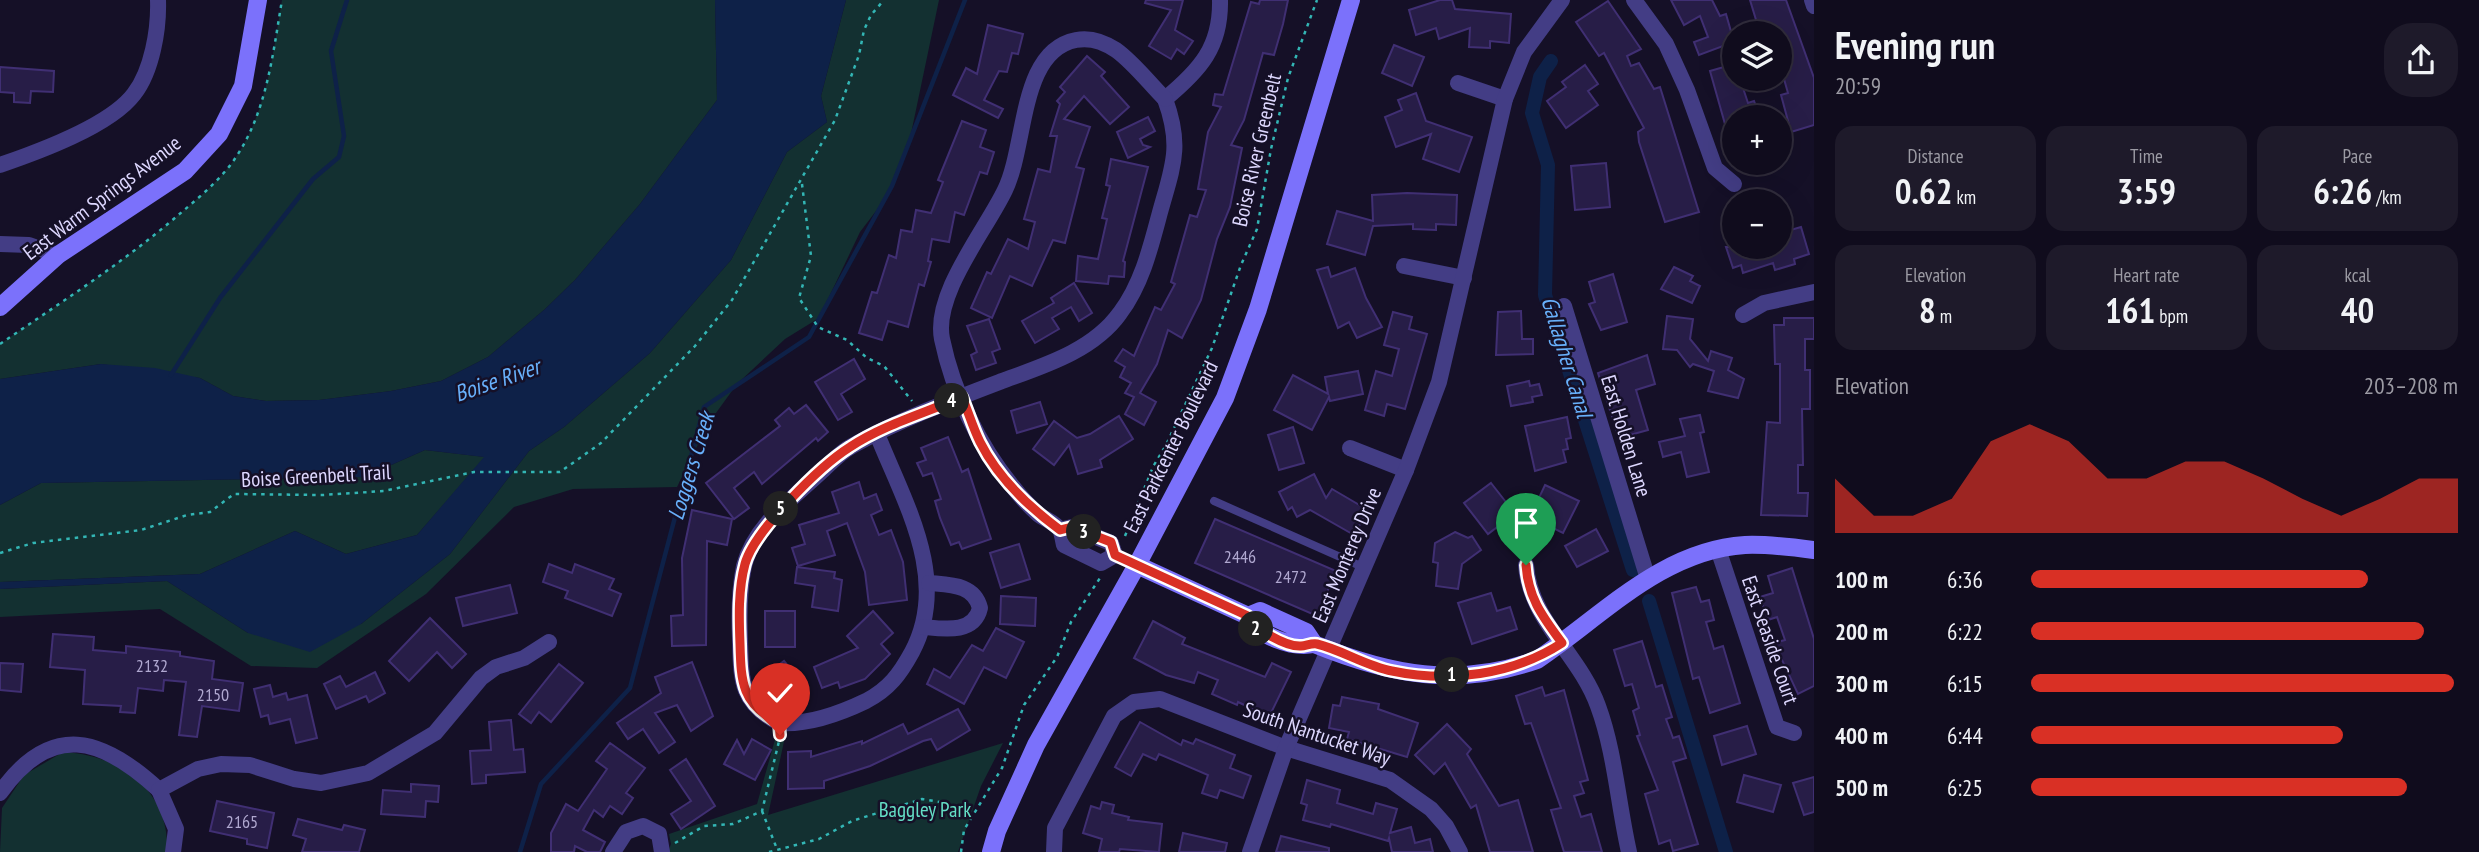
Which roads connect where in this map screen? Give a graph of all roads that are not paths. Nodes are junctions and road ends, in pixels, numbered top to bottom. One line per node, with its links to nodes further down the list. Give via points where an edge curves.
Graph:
1 (158, 0): 12 (street, via 146,71 120,109)
2 (258, 0): 15 (street, East Warm Springs Avenue, via 243,86 219,134 185,171)
3 (1220, 0): 10 (street, via 1221,21 1212,47 1196,73)
4 (1351, 0): 29 (street, East Parkcenter Boulevard, via 1235,372)
5 (1562, 0): 11 (street, East Monterey Drive, via 1524,52)
6 (1634, 0): 13 (street, via 1667,44 1715,168)
7 (1812, 0): 8 (street)
8 (1814, 6)
9 (1458, 83): 11 (street)
10 (1165, 99): 22 (street, via 1176,127 1176,153 1146,265 1119,314 1064,358); 22 (street, via 1116,51 1097,40 1067,42 1041,62 1006,187 954,279 944,312 941,335)
11 (1505, 99): 17 (street, East Monterey Drive)
12 (0, 164)
13 (1734, 184)
14 (0, 244): 15 (street, via 29,245)
15 (58, 256): 20 (street, East Warm Springs Avenue)
16 (1404, 266): 17 (street)
17 (1464, 278): 25 (street, East Monterey Drive, via 1439,382)
18 (1814, 292): 21 (street, via 1764,303)
19 (1564, 306): 32 (street, East Holden Lane)
20 (0, 307)
21 (1743, 315)
22 (962, 397): 23 (street); 29 (street, via 981,443 1036,512 1060,530 1064,545 1101,563 1115,555)
23 (877, 434): 33 (street, via 920,542); 34 (street, via 849,447 773,517 756,539 745,564 739,606 742,683 751,704 779,723 792,724 856,706 891,687)
24 (1350, 447): 25 (street, East Monterey Drive)
25 (1406, 470): 31 (street, East Monterey Drive)
26 (1214, 501): 31 (lane)
27 (1717, 549): 28 (street, via 1757,545); 32 (street); 38 (street, East Seaside Court, via 1777,727)
28 (1814, 550)
29 (1137, 565): 37 (street, via 1248,616 1254,628 1299,647); 45 (street, East Parkcenter Boulevard, via 1037,745)
30 (1526, 565): 36 (street, via 1534,605)
31 (1365, 568): 37 (street, East Monterey Drive)
32 (1648, 579): 36 (street)
33 (929, 583): 34 (street); 34 (street, via 968,589 981,608 971,624 959,628)
34 (924, 626)
35 (549, 642): 40 (street, via 524,658 496,667 481,678 435,733 368,773 321,783 250,765 221,764 198,769)
36 (1562, 643): 37 (street, via 1537,660 1515,667 1446,676 1393,671); 49 (street, via 1599,707)
37 (1322, 647): 39 (street, East Monterey Drive)
38 (1794, 733)
39 (1286, 748): 46 (street, South Nantucket Way, via 1160,699 1134,702 1114,716 1094,750 1055,828); 47 (street, East Monterey Drive); 48 (street, South Nantucket Way, via 1390,780 1413,794 1446,826)
40 (159, 790): 41 (street, via 132,765 101,748 74,743 47,750 23,765); 43 (street, via 176,829)
41 (0, 793)
42 (662, 849): 44 (street, via 659,834 637,826 626,832)
43 (173, 852)
44 (613, 852)
45 (991, 852)
46 (1054, 852)
47 (1250, 852)
48 (1460, 852)
49 (1629, 852)

